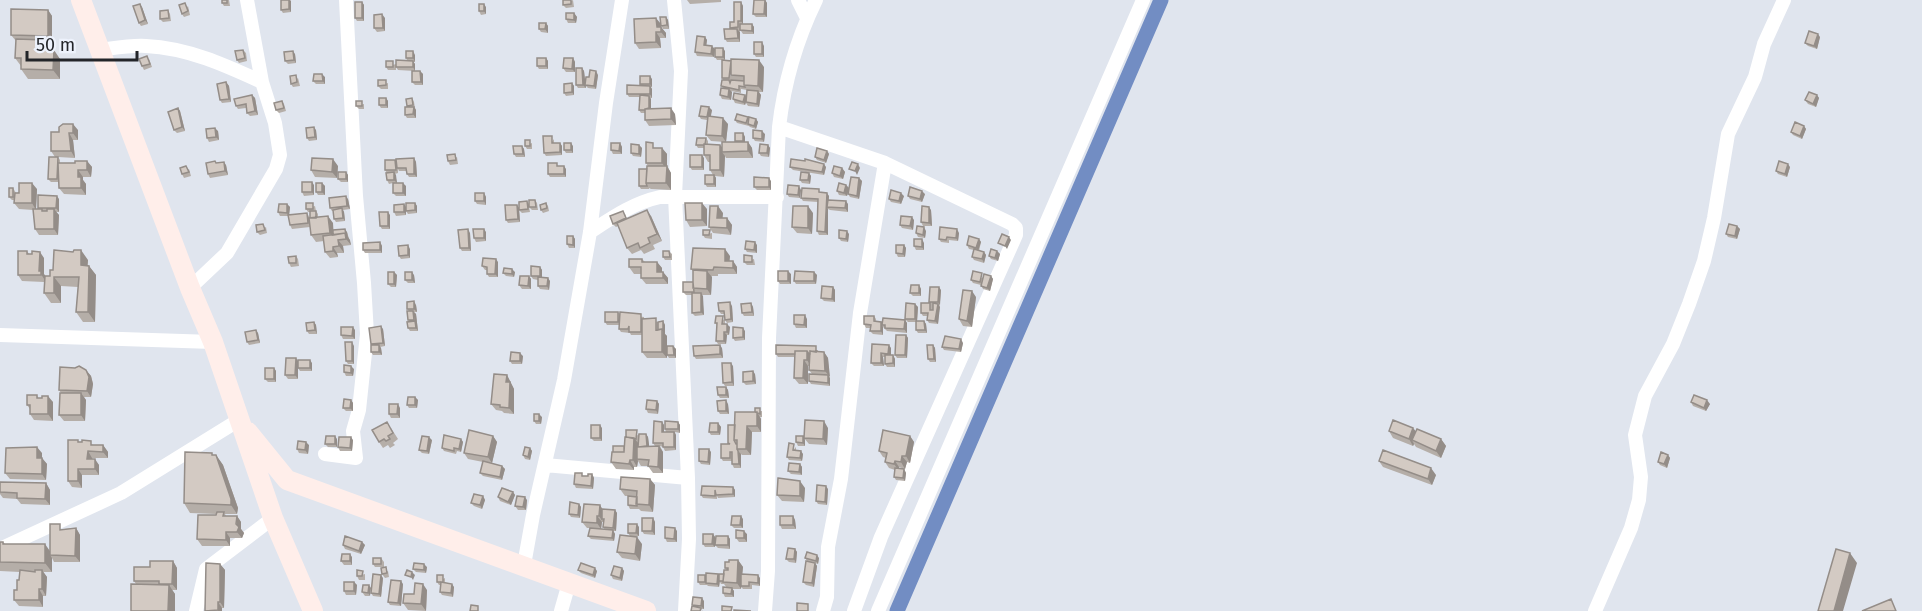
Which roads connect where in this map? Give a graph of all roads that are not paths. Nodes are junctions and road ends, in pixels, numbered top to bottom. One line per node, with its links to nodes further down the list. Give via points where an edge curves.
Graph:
1 (81, 0): 11 (street)
2 (247, 0): 12 (street)
3 (346, 0): 22 (street, via 367,334 353,431 356,458)
4 (622, 0): 17 (street)
5 (674, 0): 15 (street, via 681,71)
6 (798, 0): 10 (street)
7 (816, 0): 10 (street)
8 (1143, 0): 37 (street)
9 (1784, 0): 38 (street, via 1728,134 1714,218 1689,304 1645,396 1635,435 1641,477 1639,501)
10 (807, 18): 13 (street, via 791,68)
11 (99, 50): 12 (street, via 146,46 186,52 217,61); 18 (street)
12 (262, 82): 18 (street, via 275,123 280,155 276,169 227,253)
13 (779, 128): 14 (street); 16 (street)
14 (885, 163): 35 (street, via 860,313); 36 (street, via 1012,224 1016,235 882,537)
15 (675, 196): 16 (street); 17 (street, via 644,201); 24 (street)
16 (777, 197): 34 (street, via 769,338)
17 (590, 232): 23 (street, via 564,380)
18 (190, 288): 20 (street)
19 (0, 335): 20 (street)
20 (213, 342): 21 (street)
21 (239, 420): 25 (street); 26 (street, via 121,493); 27 (street, via 287,480)
22 (325, 454)
23 (544, 465): 24 (street); 27 (street)
24 (688, 478): 33 (street)
25 (273, 518): 29 (street, via 206,569); 30 (street)
26 (0, 549)
27 (524, 565): 28 (street)
28 (569, 583): 31 (street); 32 (street)
29 (196, 611)
30 (313, 611)
31 (561, 611)
32 (646, 611)
33 (685, 611)
34 (765, 611)
35 (823, 611)
36 (854, 611)
37 (878, 611)
38 (1595, 611)

